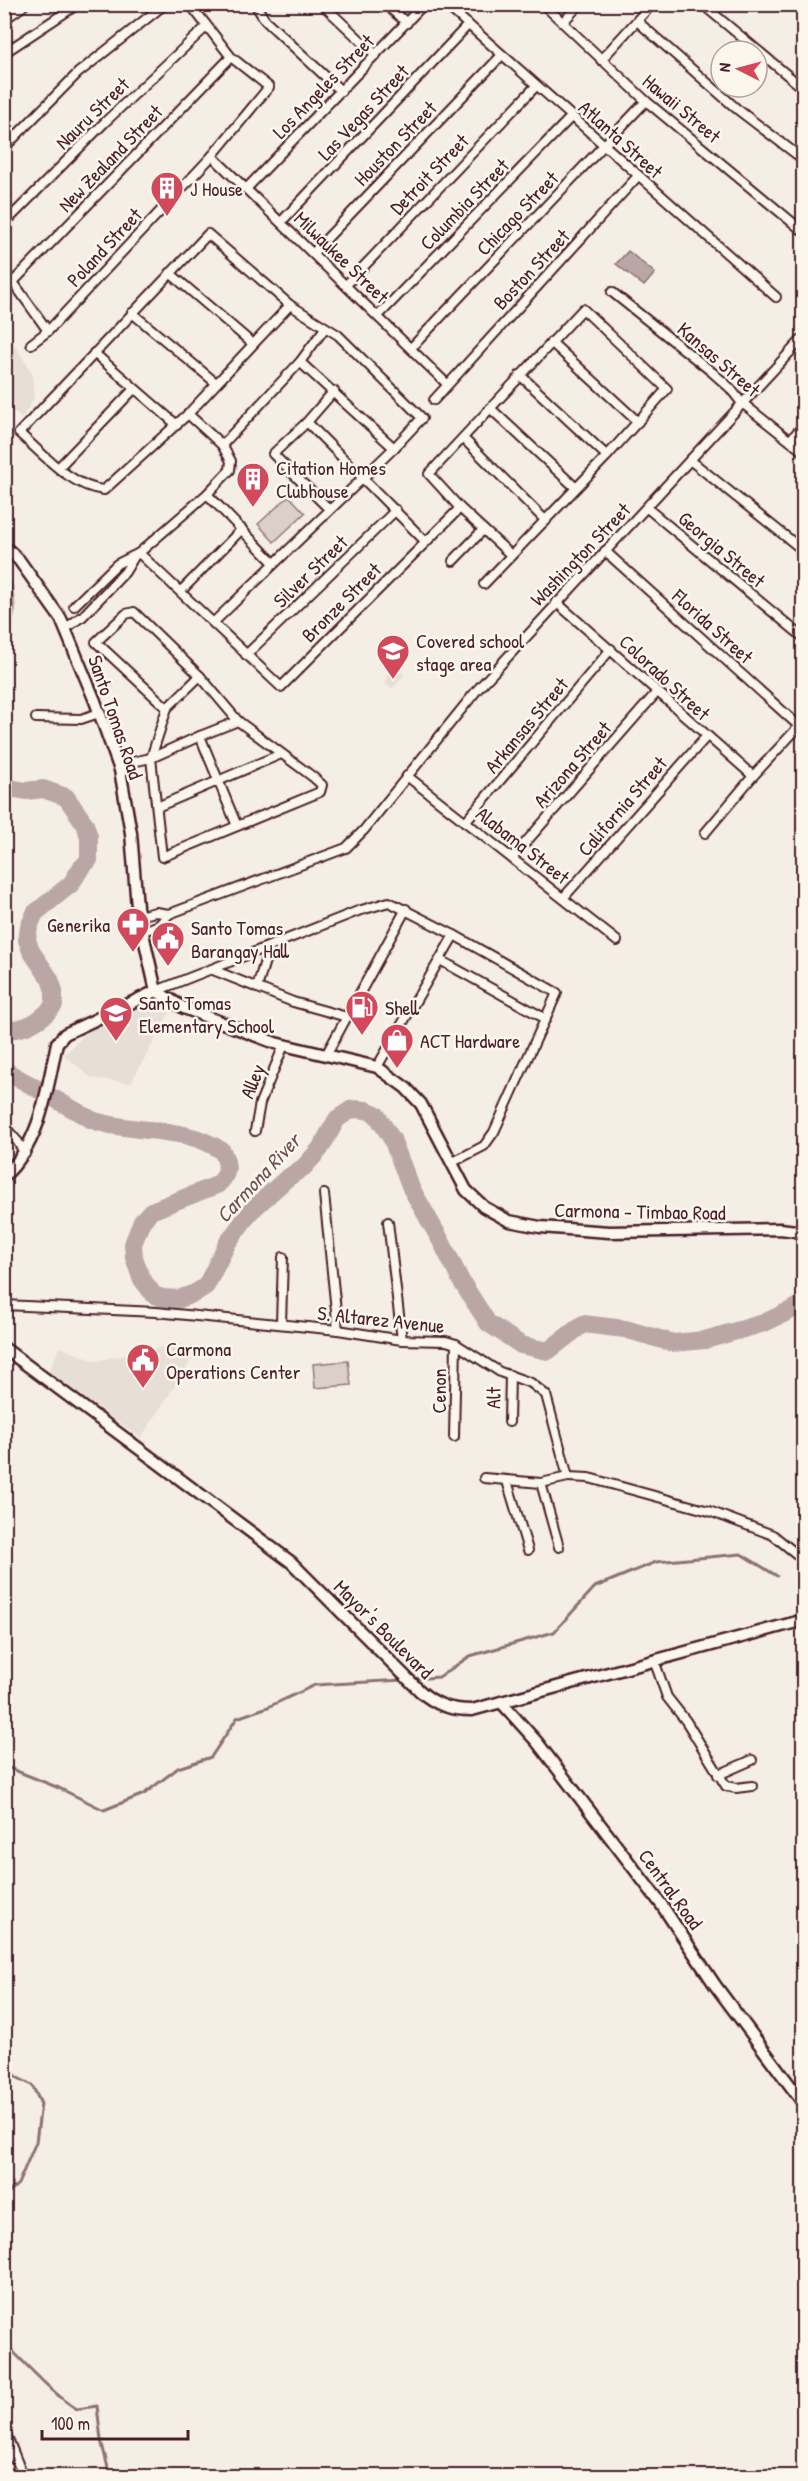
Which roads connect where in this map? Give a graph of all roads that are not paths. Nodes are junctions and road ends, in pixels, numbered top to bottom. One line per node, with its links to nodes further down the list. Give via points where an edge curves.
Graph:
1 (21, 4): 16 (highway)
2 (78, 4): 22 (street)
3 (165, 4): 32 (street, via 78,72)
4 (189, 4): 21 (street)
5 (255, 4): 29 (street, via 265,20)
6 (322, 4): 23 (street)
7 (385, 4): 18 (street)
8 (424, 4): 18 (street, Los Angeles Street)
9 (445, 4): 20 (street, Atlanta Street)
10 (543, 4): 19 (street, Hawaii Street)
11 (580, 4): 19 (street)
12 (652, 4): 17 (street)
13 (702, 4): 28 (street)
14 (794, 4): 15 (street)
15 (804, 12)
16 (4, 16)
17 (637, 21): 26 (street); 35 (street, via 737,109)
18 (407, 22): 23 (street, Los Angeles Street)
19 (563, 22): 26 (street, Hawaii Street)
20 (468, 25): 24 (street, Atlanta Street); 38 (street, Las Vegas Street)
21 (206, 27): 25 (street); 39 (street, Nauru Street)
22 (4, 53)
23 (376, 55): 29 (street, Los Angeles Street)
24 (502, 56): 27 (street, Atlanta Street); 41 (street, Houston Street)
25 (231, 57): 34 (street, Poland Street, via 268,87); 44 (street, New Zealand Street)
26 (601, 60): 30 (street, Hawaii Street)
27 (536, 86): 31 (street, Atlanta Street); 45 (street, Detroit Street)
28 (804, 89)
29 (341, 91): 37 (street, Los Angeles Street)
30 (646, 101): 33 (street, Chicago Street); 40 (street, Hawaii Street)
31 (572, 116): 33 (street, Atlanta Street); 50 (street, Columbia Street)
32 (5, 146)
33 (604, 146): 36 (street, Atlanta Street); 57 (street, Chicago Street)
34 (212, 156): 37 (street, Milwaukee Street); 52 (street, Poland Street)
35 (804, 160)
36 (638, 176): 47 (street, Atlanta Street); 62 (street, Boston Street)
37 (246, 189): 38 (street, Milwaukee Street)
38 (281, 222): 41 (street, Milwaukee Street)
39 (4, 224)
40 (803, 231)
41 (313, 253): 45 (street, Milwaukee Street)
42 (170, 273): 48 (street, via 208,234); 49 (street); 55 (street)
43 (4, 275): 44 (street)
44 (13, 282): 52 (street)
45 (346, 285): 50 (street, Milwaukee Street)
46 (612, 292): 66 (street, Kansas Street, via 712,372)
47 (776, 297)
48 (290, 305): 51 (street); 55 (street)
49 (132, 313): 58 (street); 61 (street)
50 (379, 315): 57 (street, Milwaukee Street)
51 (325, 327): 59 (street); 76 (street, via 338,334 422,418)
52 (48, 331): 56 (street, Poland Street)
53 (804, 337): 66 (street, Washington Street)
54 (551, 342): 60 (street); 70 (street); 70 (street, via 583,309 666,389)
55 (253, 344): 61 (street)
56 (31, 345)
57 (411, 348): 62 (street, Milwaukee Street)
58 (94, 353): 63 (street); 80 (street, via 19,433)
59 (300, 362): 64 (street); 75 (street)
60 (520, 375): 67 (street); 78 (street)
61 (216, 383): 68 (street)
62 (447, 384): 65 (street, Boston Street)
63 (134, 389): 71 (street); 80 (street)
64 (334, 391): 69 (street); 76 (street)
65 (434, 400)
66 (741, 402): 74 (street, Kansas Street); 79 (street, Washington Street)
67 (490, 408): 73 (street); 82 (street)
68 (188, 414): 71 (street); 75 (street)
69 (307, 422): 81 (street); 86 (street, via 273,454)
70 (638, 422): 78 (street)
71 (177, 424): 80 (street, via 104,490 91,489)
72 (804, 425): 74 (street)
73 (463, 438): 84 (street, via 429,474); 88 (street)
74 (790, 440): 77 (street, Kansas Street)
75 (222, 445): 83 (street, via 231,461 230,470)
76 (394, 448): 81 (street)
77 (804, 452)
78 (607, 456): 82 (street)
79 (690, 460): 85 (street, Washington Street); 94 (street)
80 (59, 467)
81 (363, 478): 86 (street); 87 (street)
82 (576, 488): 88 (street)
83 (207, 494): 89 (street); 95 (street)
84 (460, 508): 90 (street); 91 (street, Bronze Street)
85 (647, 508): 93 (street, Washington Street); 106 (street, Georgia Street)
86 (329, 509): 98 (street)
87 (396, 510): 91 (street); 108 (street, Silver Street)
88 (546, 521): 96 (street)
89 (242, 529): 98 (street); 101 (street)
90 (483, 530): 96 (street); 97 (street)
91 (425, 541): 108 (street, Bronze Street, via 281,687)
92 (4, 546): 105 (main road, Santo Tomas Road, via 19,560)
93 (605, 551): 103 (street, Washington Street); 115 (street, Florida Street)
94 (804, 551)
95 (136, 555): 100 (street, via 117,564); 101 (street); 102 (street)
96 (511, 555): 99 (street)
97 (453, 561)
98 (274, 563): 104 (street)
99 (484, 584)
100 (89, 591): 102 (street); 105 (street)
101 (181, 591): 104 (street)
102 (98, 600): 105 (street, via 81,617)
103 (556, 602): 107 (street, Colorado Street); 121 (street, Washington Street)
104 (214, 622): 108 (street)
105 (63, 624): 112 (main road, Santo Tomas Road)
106 (804, 638)
107 (611, 650): 110 (street, Colorado Street); 125 (street, Arkansas Street)
108 (246, 655)
109 (200, 676): 111 (street); 111 (street, via 134,612 126,614 96,642); 114 (street)
110 (657, 692): 117 (street, Colorado Street); 128 (street, Arizona Street)
111 (167, 708): 119 (street)
112 (99, 713): 113 (street, via 81,718); 120 (main road, Santo Tomas Road)
113 (36, 718)
114 (238, 721): 116 (street); 118 (street)
115 (801, 724): 122 (street)
116 (200, 736): 119 (street); 123 (street)
117 (706, 736): 122 (street, Colorado Street); 129 (street, California Street)
118 (281, 754): 123 (street); 126 (street, via 322,785 320,792)
119 (151, 758): 120 (street); 124 (street)
120 (118, 765): 132 (main road, Santo Tomas Road, via 131,833)
121 (407, 776): 125 (street, Alabama Street); 131 (street, Washington Street, via 346,848)
122 (753, 776): 127 (street)
123 (218, 781): 124 (street); 126 (street)
124 (157, 807): 126 (street, via 162,857)
125 (465, 822): 128 (street, Alabama Street)
126 (237, 826)
127 (705, 833)
128 (513, 857): 129 (street, Alabama Street)
129 (564, 897): 135 (street, Alabama Street)
130 (406, 909): 134 (street); 136 (street, via 389,902); 141 (street)
131 (169, 914): 132 (street, Washington Street); 133 (street, Washington Street, via 159,925)
132 (138, 916): 133 (main road, Santo Tomas Road)
133 (141, 932): 140 (main road, Santo Tomas Road)
134 (454, 935): 137 (street); 142 (street, via 557,993)
135 (617, 941)
136 (268, 947): 138 (street); 139 (street)
137 (440, 960): 142 (street); 145 (street)
138 (213, 970): 139 (street); 140 (street)
139 (257, 988): 141 (street)
140 (156, 991): 143 (main road, Carmona - Timbao Road, via 231,1028); 148 (main road, via 65,1034 57,1042 46,1094)
141 (346, 1017): 144 (street)
142 (546, 1019): 149 (street, via 494,1132 484,1146)
143 (284, 1045): 144 (main road, Carmona - Timbao Road); 147 (street, Alley, via 260,1103)
144 (326, 1055): 145 (main road, Carmona - Timbao Road)
145 (377, 1067): 149 (main road, Carmona - Timbao Road, via 421,1104)
146 (4, 1126): 148 (street)
147 (255, 1131)
148 (25, 1154): 150 (main road)
149 (451, 1163): 153 (main road, Carmona - Timbao Road, via 466,1190 484,1207 509,1221 620,1232)
150 (4, 1176)
151 (324, 1194): 157 (street)
152 (388, 1222): 158 (street)
153 (804, 1232)
154 (283, 1257): 156 (street)
155 (4, 1305): 156 (street, S. Altarez Avenue, via 156,1312)
156 (281, 1324): 157 (street, S. Altarez Avenue)
157 (338, 1330): 158 (street, S. Altarez Avenue)
158 (402, 1340): 159 (street, S. Altarez Avenue)
159 (456, 1344): 161 (street, S. Altarez Avenue); 163 (street, Cenon)
160 (4, 1348): 173 (main road, Mayor's Boulevard, via 291,1562 434,1703 472,1710)
161 (510, 1375): 162 (street, Alt); 164 (street, S. Altarez Avenue, via 531,1383 546,1395)
162 (509, 1422)
163 (454, 1437)
164 (568, 1477): 167 (street); 170 (street, via 589,1478 709,1511 773,1535)
165 (484, 1478): 166 (street)
166 (507, 1481): 167 (street); 169 (street)
167 (541, 1483): 168 (street)
168 (559, 1547)
169 (528, 1550)
170 (804, 1560)
171 (804, 1620): 172 (main road, Mayor's Boulevard)
172 (654, 1660): 173 (main road, Mayor's Boulevard); 175 (street, via 667,1697)
173 (501, 1702): 177 (main road, Central Road, via 537,1742 661,1904 715,1985)
174 (752, 1760): 175 (street)
175 (718, 1775): 176 (street, via 726,1786)
176 (752, 1786)
177 (804, 2104)
178 (4, 2428): 179 (street)
179 (14, 2455): 180 (street); 181 (street)
180 (4, 2459)
181 (23, 2476)

